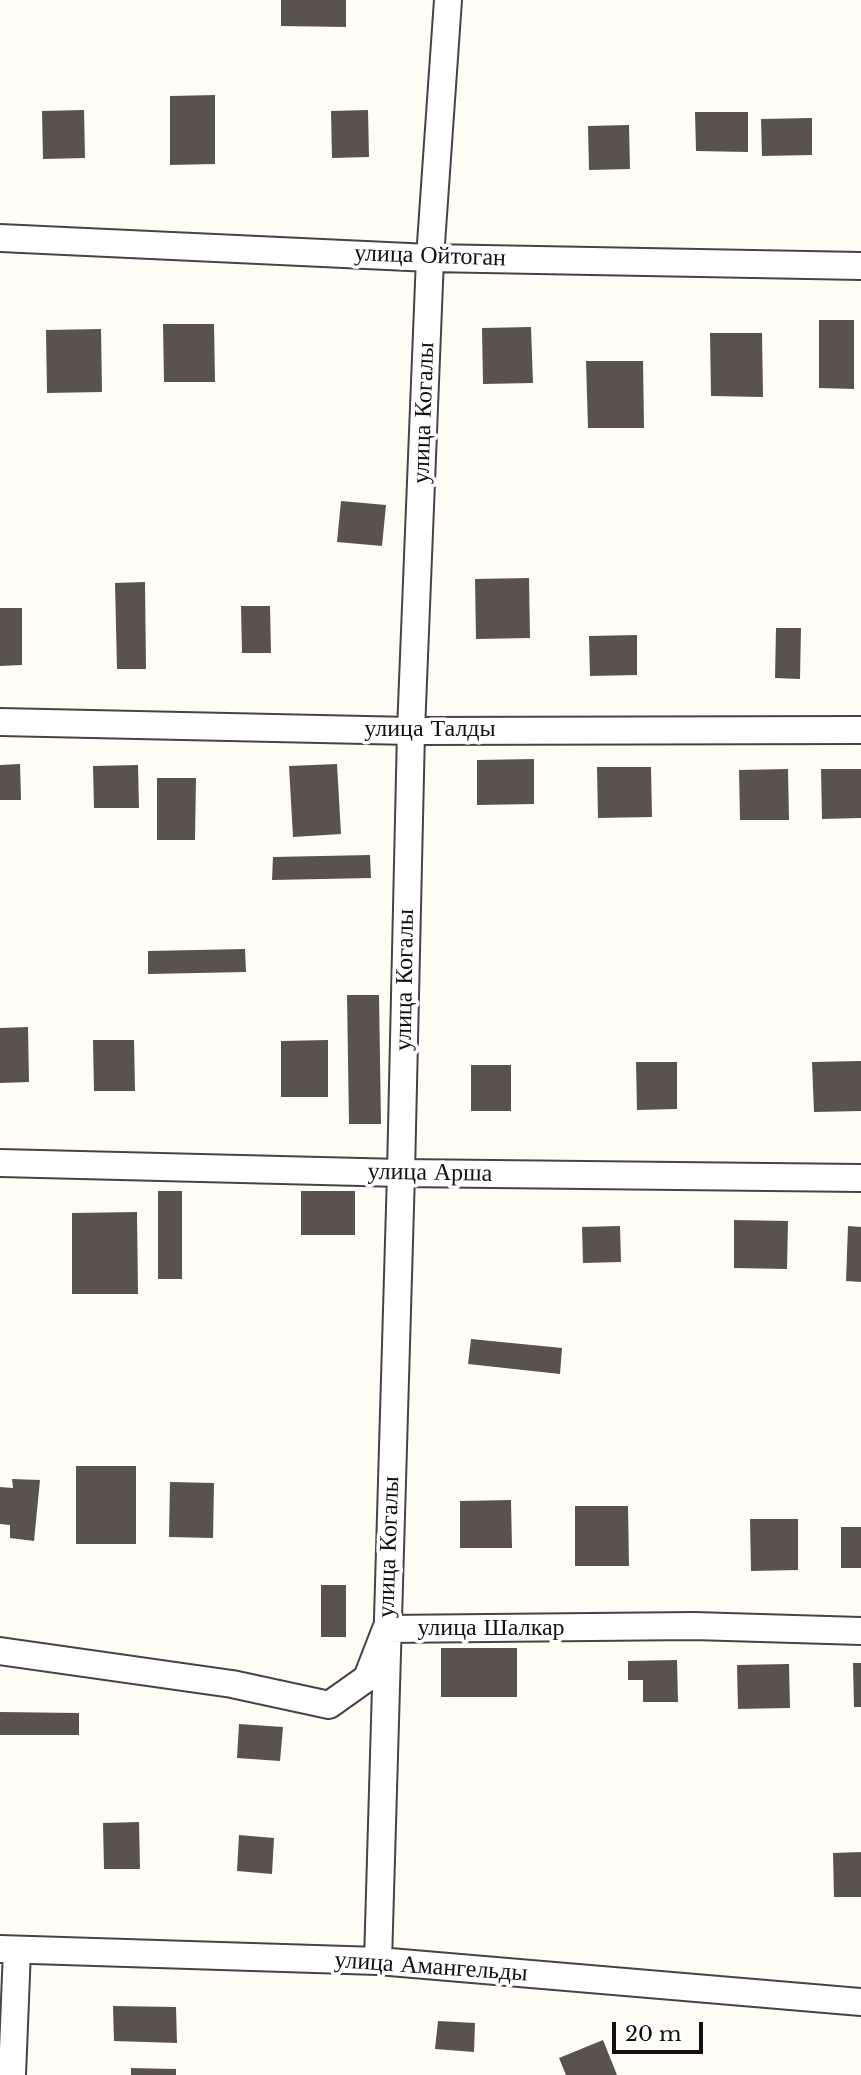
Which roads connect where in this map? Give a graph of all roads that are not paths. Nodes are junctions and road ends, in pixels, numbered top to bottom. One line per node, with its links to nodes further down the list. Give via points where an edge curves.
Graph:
1 (447, 0): 3 (street, улица Когалы)
2 (0, 238): 3 (street, улица Ойтоган)
3 (430, 258): 4 (street, улица Ойтоган); 7 (street, улица Когалы)
4 (861, 266)
5 (0, 722): 7 (street, улица Талды)
6 (861, 730): 7 (street, улица Талды)
7 (411, 731): 9 (street, улица Когалы)
8 (0, 1163): 9 (street, улица Арша)
9 (401, 1173): 10 (street, улица Арша); 11 (street, улица Когалы)
10 (861, 1178)
11 (386, 1629): 12 (street, улица Шалкар, via 694,1626); 13 (street, улица Шалкар, via 367,1678 329,1705 232,1684); 15 (street, улица Когалы)
12 (861, 1631)
13 (0, 1651)
14 (8, 1950): 15 (street, улица Амангельды); 17 (street)
15 (378, 1961): 16 (street, улица Амангельды)
16 (861, 2002)
17 (12, 2075)

